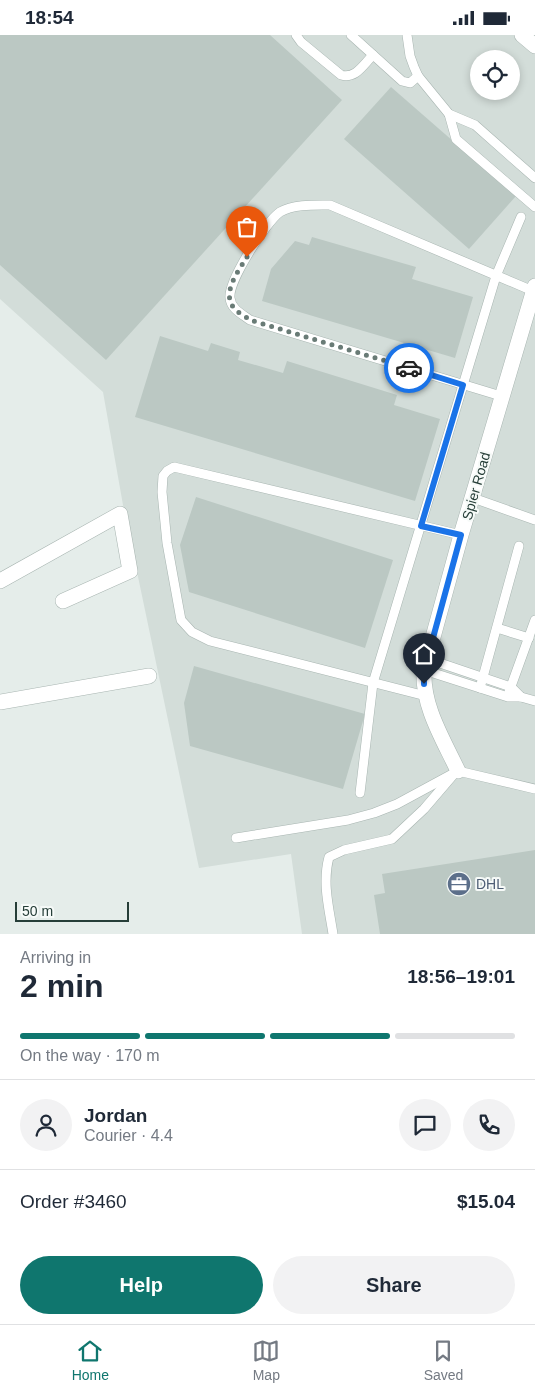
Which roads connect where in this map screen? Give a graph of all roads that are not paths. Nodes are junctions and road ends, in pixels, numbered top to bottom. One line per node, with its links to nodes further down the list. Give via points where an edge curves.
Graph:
1 (296, 35): 6 (lane, via 341,75 354,75)
2 (351, 35): 6 (lane)
3 (407, 35): 7 (lane, via 410,56)
4 (522, 35): 5 (street)
5 (535, 46)
6 (373, 55): 7 (lane, via 404,83 410,83)
7 (418, 76): 8 (lane)
8 (449, 114): 9 (lane, via 475,125); 10 (lane, via 456,139)
9 (535, 178)
10 (535, 207)
11 (521, 217): 12 (lane)
12 (496, 276): 13 (lane); 14 (lane); 14 (lane, via 330,205 306,204 281,212 263,230 231,284 230,299 234,308 250,320)
13 (534, 289): 15 (street, Spier Road)
14 (463, 385): 15 (lane); 18 (lane)
15 (501, 396): 16 (street, Spier Road)
16 (473, 498): 17 (lane); 19 (street, Spier Road)
17 (535, 520)
18 (421, 526): 19 (lane); 29 (lane); 29 (lane, via 174,467 163,476 169,553 181,620 192,632 210,641)
19 (461, 535): 26 (street, Spier Road)
20 (519, 546): 24 (lane)
21 (0, 581): 22 (street, via 120,514 130,571)
22 (63, 601)
23 (535, 620): 25 (lane)
24 (498, 628): 25 (lane); 28 (lane)
25 (529, 638): 30 (lane)
26 (426, 665): 28 (lane); 31 (lane); 32 (street, Spier Road)
27 (149, 676): 36 (street)
28 (483, 678): 30 (lane); 31 (lane)
29 (373, 683): 32 (lane); 39 (lane)
30 (511, 687): 33 (lane); 34 (lane)
31 (480, 688): 33 (lane)
32 (426, 697): 37 (street, Spier Road)
33 (508, 697): 34 (lane)
34 (521, 697): 35 (lane)
35 (535, 701)
36 (0, 702)
37 (458, 771): 38 (lane); 40 (lane, via 374,813); 41 (lane, via 392,839 344,850 329,857 326,889)
38 (535, 789)
39 (360, 793)
40 (236, 838)
41 (333, 934)

